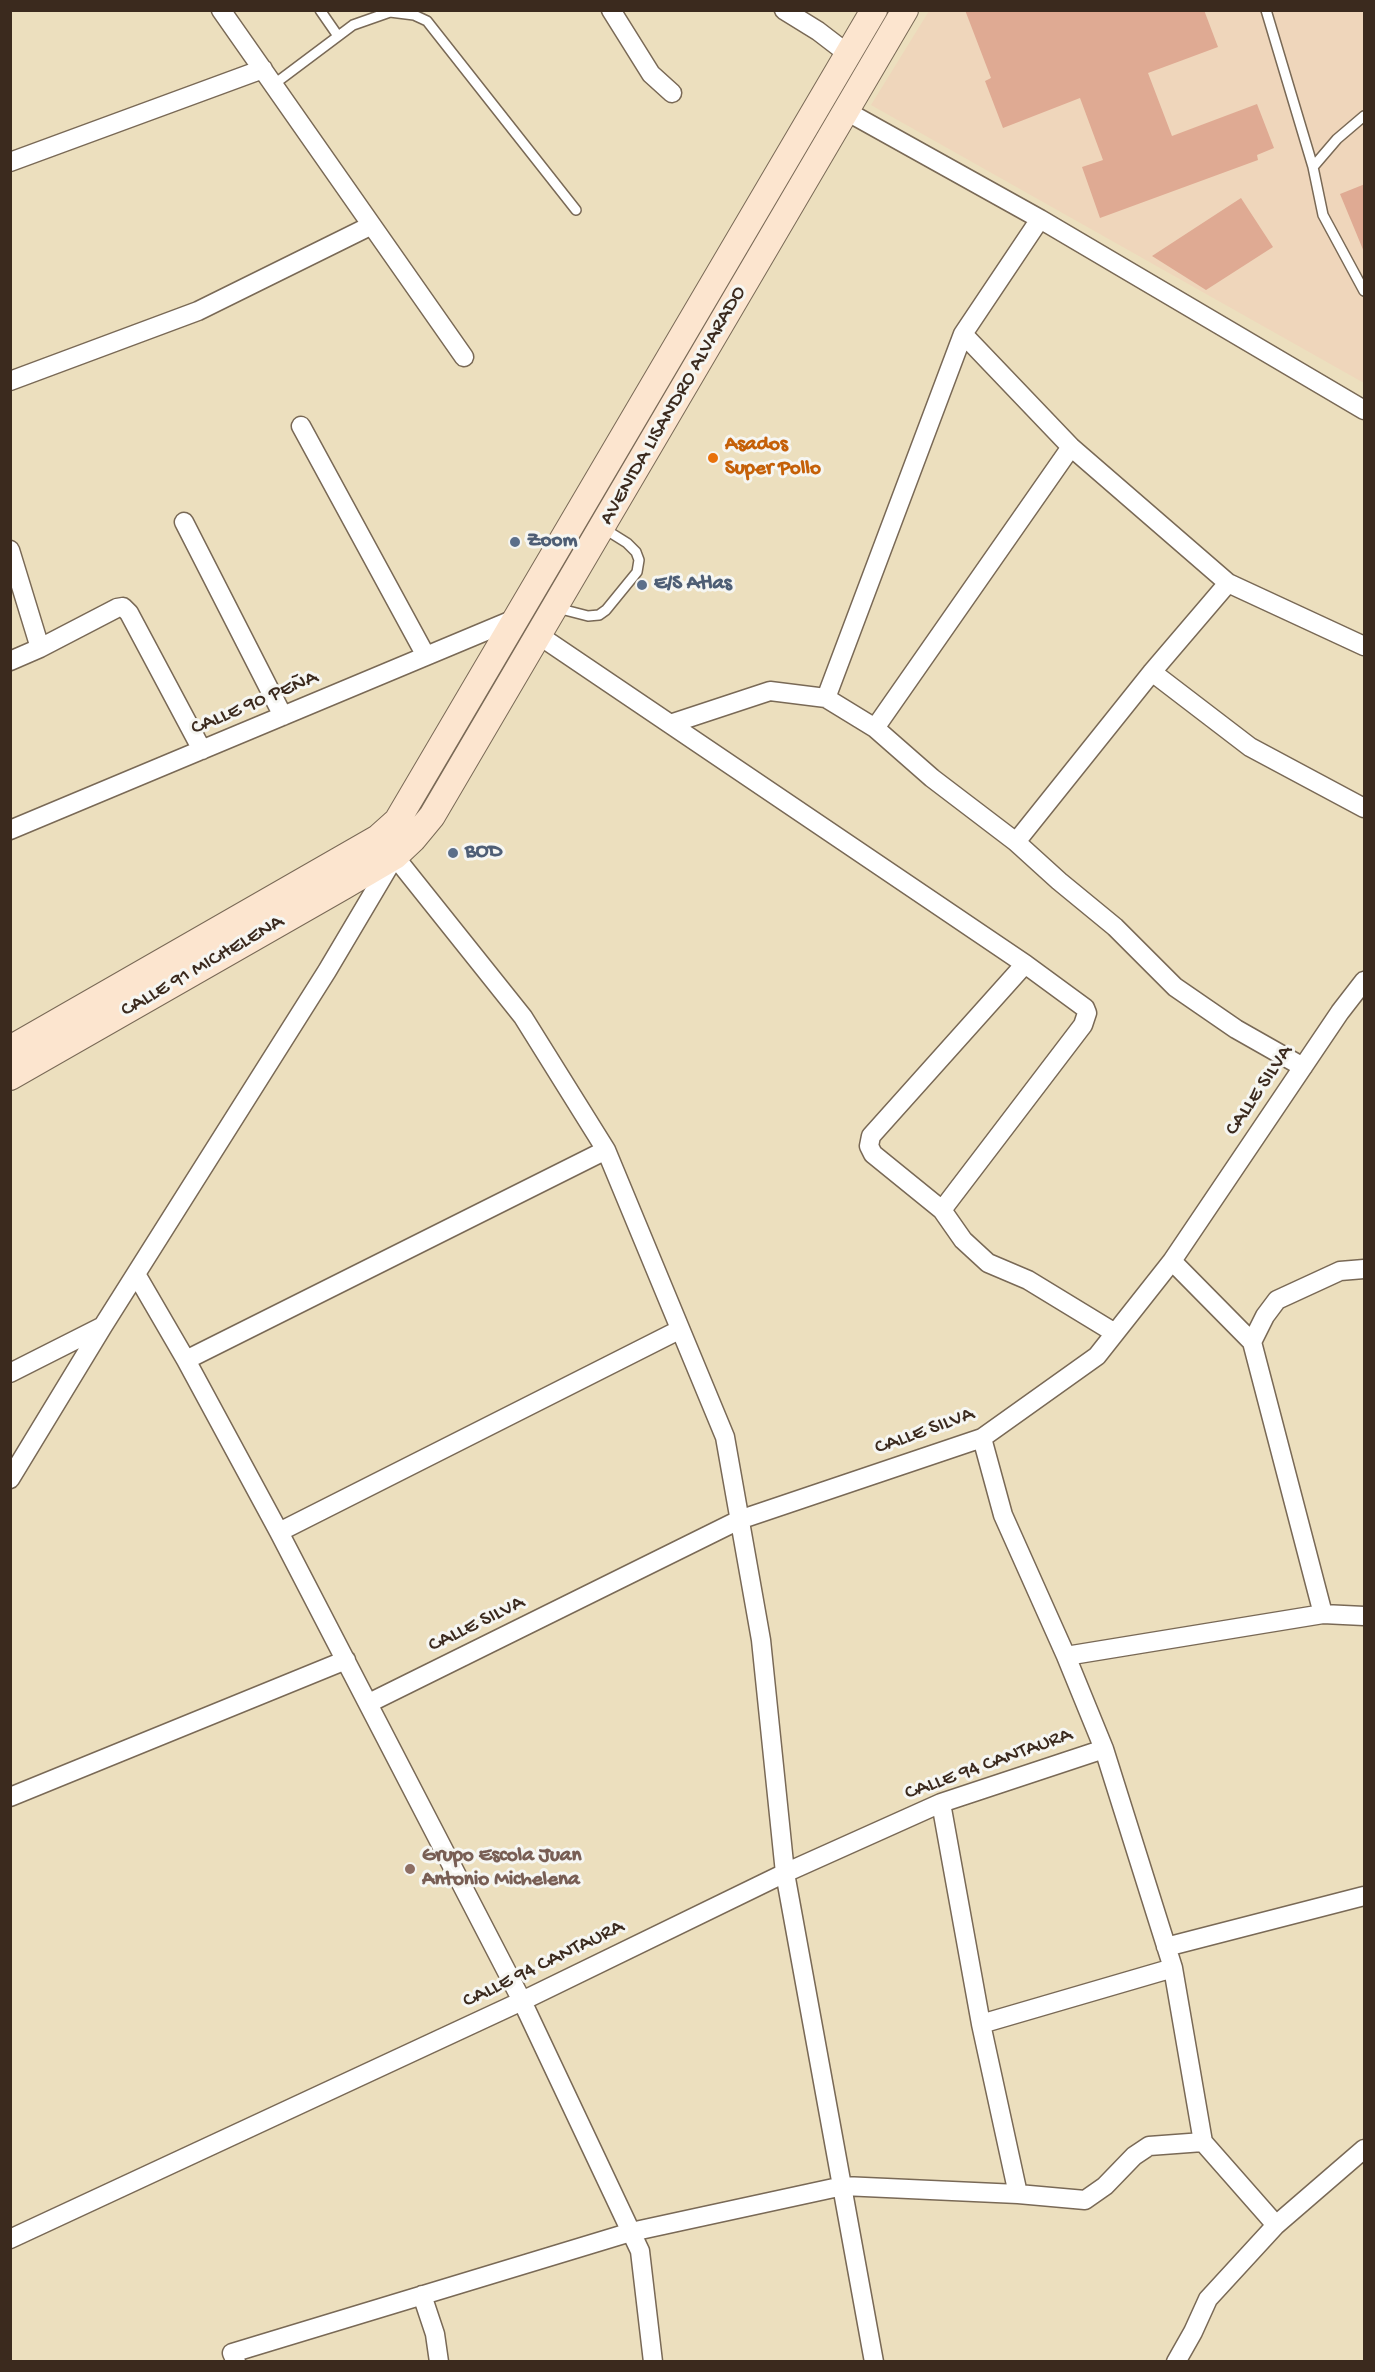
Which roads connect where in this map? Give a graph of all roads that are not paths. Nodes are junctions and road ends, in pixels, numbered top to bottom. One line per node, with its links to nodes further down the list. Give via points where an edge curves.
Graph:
1 (221, 10): 10 (street)
2 (320, 10): 8 (lane)
3 (611, 10): 12 (street, via 651,74)
4 (784, 10): 9 (street)
5 (874, 10): 9 (street, AVENIDA LISANDRO ALVARADO)
6 (905, 10): 13 (street, AVENIDA LISANDRO ALVARADO)
7 (1266, 10): 16 (lane)
8 (338, 36): 11 (lane); 17 (lane, via 353,25 390,12 427,21)
9 (848, 54): 32 (street, AVENIDA LISANDRO ALVARADO)
10 (262, 69): 11 (street); 15 (street)
11 (273, 85): 19 (street)
12 (672, 93)
13 (846, 111): 18 (street); 28 (street, AVENIDA LISANDRO ALVARADO)
14 (1365, 116): 16 (lane)
15 (10, 162)
16 (1313, 167): 20 (lane, via 1323,215)
17 (576, 210)
18 (1040, 219): 21 (street); 24 (street)
19 (370, 226): 22 (street); 23 (street, via 198,311)
20 (1365, 291)
21 (963, 334): 26 (street); 39 (street)
22 (464, 357)
23 (10, 381)
24 (1365, 410)
25 (301, 426): 36 (street)
26 (1071, 447): 30 (street); 42 (street)
27 (184, 522): 40 (street)
28 (603, 528): 31 (street, AVENIDA LISANDRO ALVARADO); 31 (lane, via 636,552 637,573 599,615)
29 (10, 550): 35 (street)
30 (1228, 583): 34 (street); 38 (street)
31 (554, 607): 33 (street, AVENIDA LISANDRO ALVARADO)
32 (517, 618): 36 (street, CALLE 90 PEÑA); 47 (street, AVENIDA LISANDRO ALVARADO, via 397,821)
33 (537, 634): 41 (street); 47 (street, AVENIDA LISANDRO ALVARADO, via 432,816 413,839)
34 (1365, 646)
35 (40, 648): 37 (street); 43 (street, via 123,607)
36 (426, 656): 40 (street, CALLE 90 PEÑA)
37 (10, 661)
38 (1152, 672): 44 (street, via 1250,747); 46 (street)
39 (826, 698): 41 (street, via 771,691); 42 (street)
40 (283, 716): 43 (street, CALLE 90 PEÑA)
41 (670, 724): 48 (street)
42 (875, 728): 46 (street, via 932,778)
43 (202, 750): 45 (street, CALLE 90 PEÑA)
44 (1365, 808)
45 (10, 830)
46 (1016, 842): 51 (street, via 1115,927 1175,987 1236,1029)
47 (386, 847): 50 (street, CALLE 91 MICHELENA); 52 (street, CALLE 91 MICHELENA); 53 (street, via 523,1017); 57 (street, via 320,981)
48 (1025, 964): 54 (street, via 1085,1008 1083,1025); 54 (street, via 871,1136 869,1146 873,1154)
49 (1365, 981): 51 (street, CALLE SILVA)
50 (10, 1049)
51 (1303, 1067): 55 (street, CALLE SILVA)
52 (10, 1077)
53 (606, 1150): 59 (street); 62 (street)
54 (942, 1210): 60 (street, via 963,1240 988,1263 1028,1280)
55 (1172, 1261): 60 (street, CALLE SILVA); 61 (street)
56 (1365, 1269): 61 (street, via 1340,1270 1277,1300)
57 (136, 1274): 58 (street); 62 (street)
58 (104, 1326): 63 (street); 65 (street)
59 (679, 1330): 66 (street, via 725,1437); 67 (street)
60 (1115, 1333): 64 (street, CALLE SILVA, via 1097,1356)
61 (1252, 1342): 68 (street)
62 (186, 1360): 67 (street)
63 (10, 1373)
64 (982, 1438): 66 (street, CALLE SILVA); 70 (street, via 1003,1515)
65 (10, 1479)
66 (739, 1521): 72 (street, CALLE SILVA); 76 (street, via 760,1640)
67 (279, 1532): 71 (street)
68 (1323, 1614): 69 (street); 70 (street)
69 (1365, 1616)
70 (1066, 1656): 73 (street)
71 (346, 1660): 72 (street); 74 (street)
72 (369, 1703): 80 (street)
73 (1104, 1749): 75 (street, CALLE 94 CANTAURA); 78 (street)
74 (10, 1797)
75 (942, 1803): 76 (street, CALLE 94 CANTAURA); 81 (street)
76 (785, 1873): 80 (street, CALLE 94 CANTAURA); 84 (street)
77 (1365, 1896): 78 (street)
78 (1166, 1947): 79 (street)
79 (1173, 1968): 81 (street); 82 (street)
80 (522, 2001): 87 (street); 88 (street, CALLE 94 CANTAURA)
81 (981, 2024): 85 (street)
82 (1203, 2142): 85 (street, via 1149,2146 1085,2200); 86 (street)
83 (1365, 2149): 86 (street)
84 (843, 2186): 85 (street); 87 (street); 93 (street)
85 (1018, 2194)
86 (1276, 2225): 94 (street, via 1208,2300)
87 (632, 2232): 89 (street); 92 (street, via 640,2251)
88 (10, 2239)
89 (422, 2295): 90 (street, via 232,2352); 91 (street)
90 (236, 2361)
91 (440, 2361)
92 (653, 2361)
93 (874, 2361)
94 (1176, 2361)

